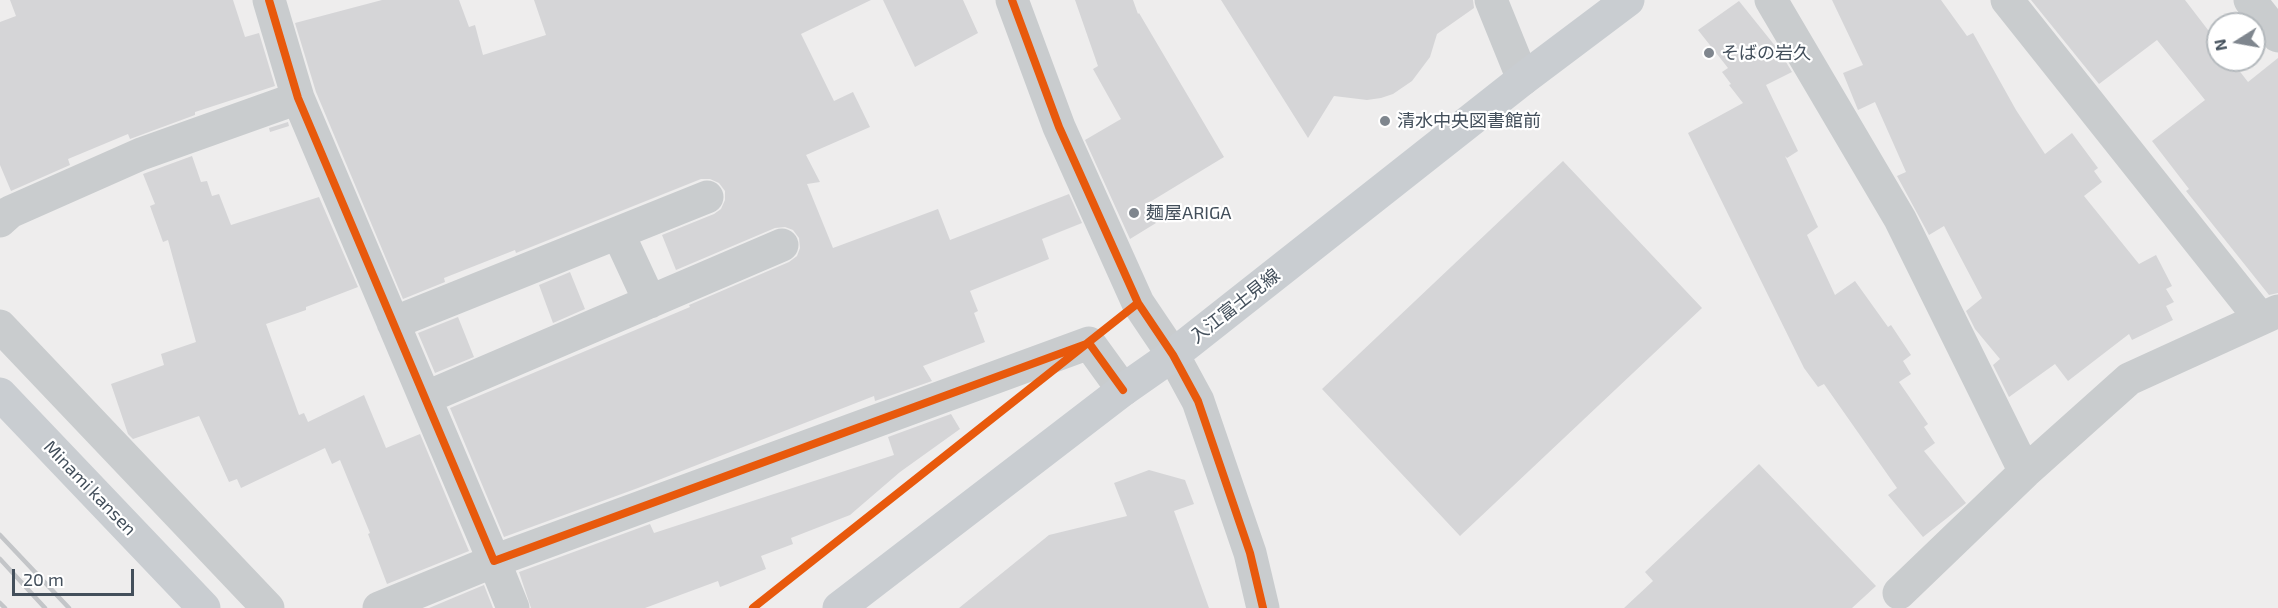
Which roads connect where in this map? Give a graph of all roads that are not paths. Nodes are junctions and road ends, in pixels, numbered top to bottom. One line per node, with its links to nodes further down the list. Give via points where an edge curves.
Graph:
1 (269, 0): 10 (street)
2 (1012, 0): 19 (street, via 1059,127 1138,303)
3 (1491, 0): 9 (street)
4 (1628, 0): 9 (main road, 入江富士見線)
5 (1771, 0): 23 (street, via 1900,219)
6 (2007, 0): 16 (street)
7 (2250, 0): 8 (street)
8 (2278, 36)
9 (1523, 79): 19 (main road, 入江富士見線)
10 (298, 98): 12 (street, via 141,153); 17 (street)
11 (707, 197): 13 (street)
12 (3, 208)
13 (618, 233): 15 (street); 17 (street)
14 (782, 245): 15 (street)
15 (650, 302): 22 (street)
16 (2269, 315): 23 (street, via 2129,379)
17 (393, 323): 22 (street)
18 (0, 326): 27 (street)
19 (1173, 355): 20 (main road, 入江富士見線); 31 (street, via 1198,400 1227,479)
20 (1123, 390): 24 (street, via 1089,343); 30 (main road, 入江富士見線)
21 (0, 394): 26 (main road, Minami kansen)
22 (425, 398): 24 (street)
23 (2025, 472): 25 (street)
24 (494, 561): 28 (street); 29 (street)
25 (1899, 593)
26 (204, 608)
27 (267, 608)
28 (379, 608)
29 (513, 608)
30 (839, 608)
31 (1263, 608)

